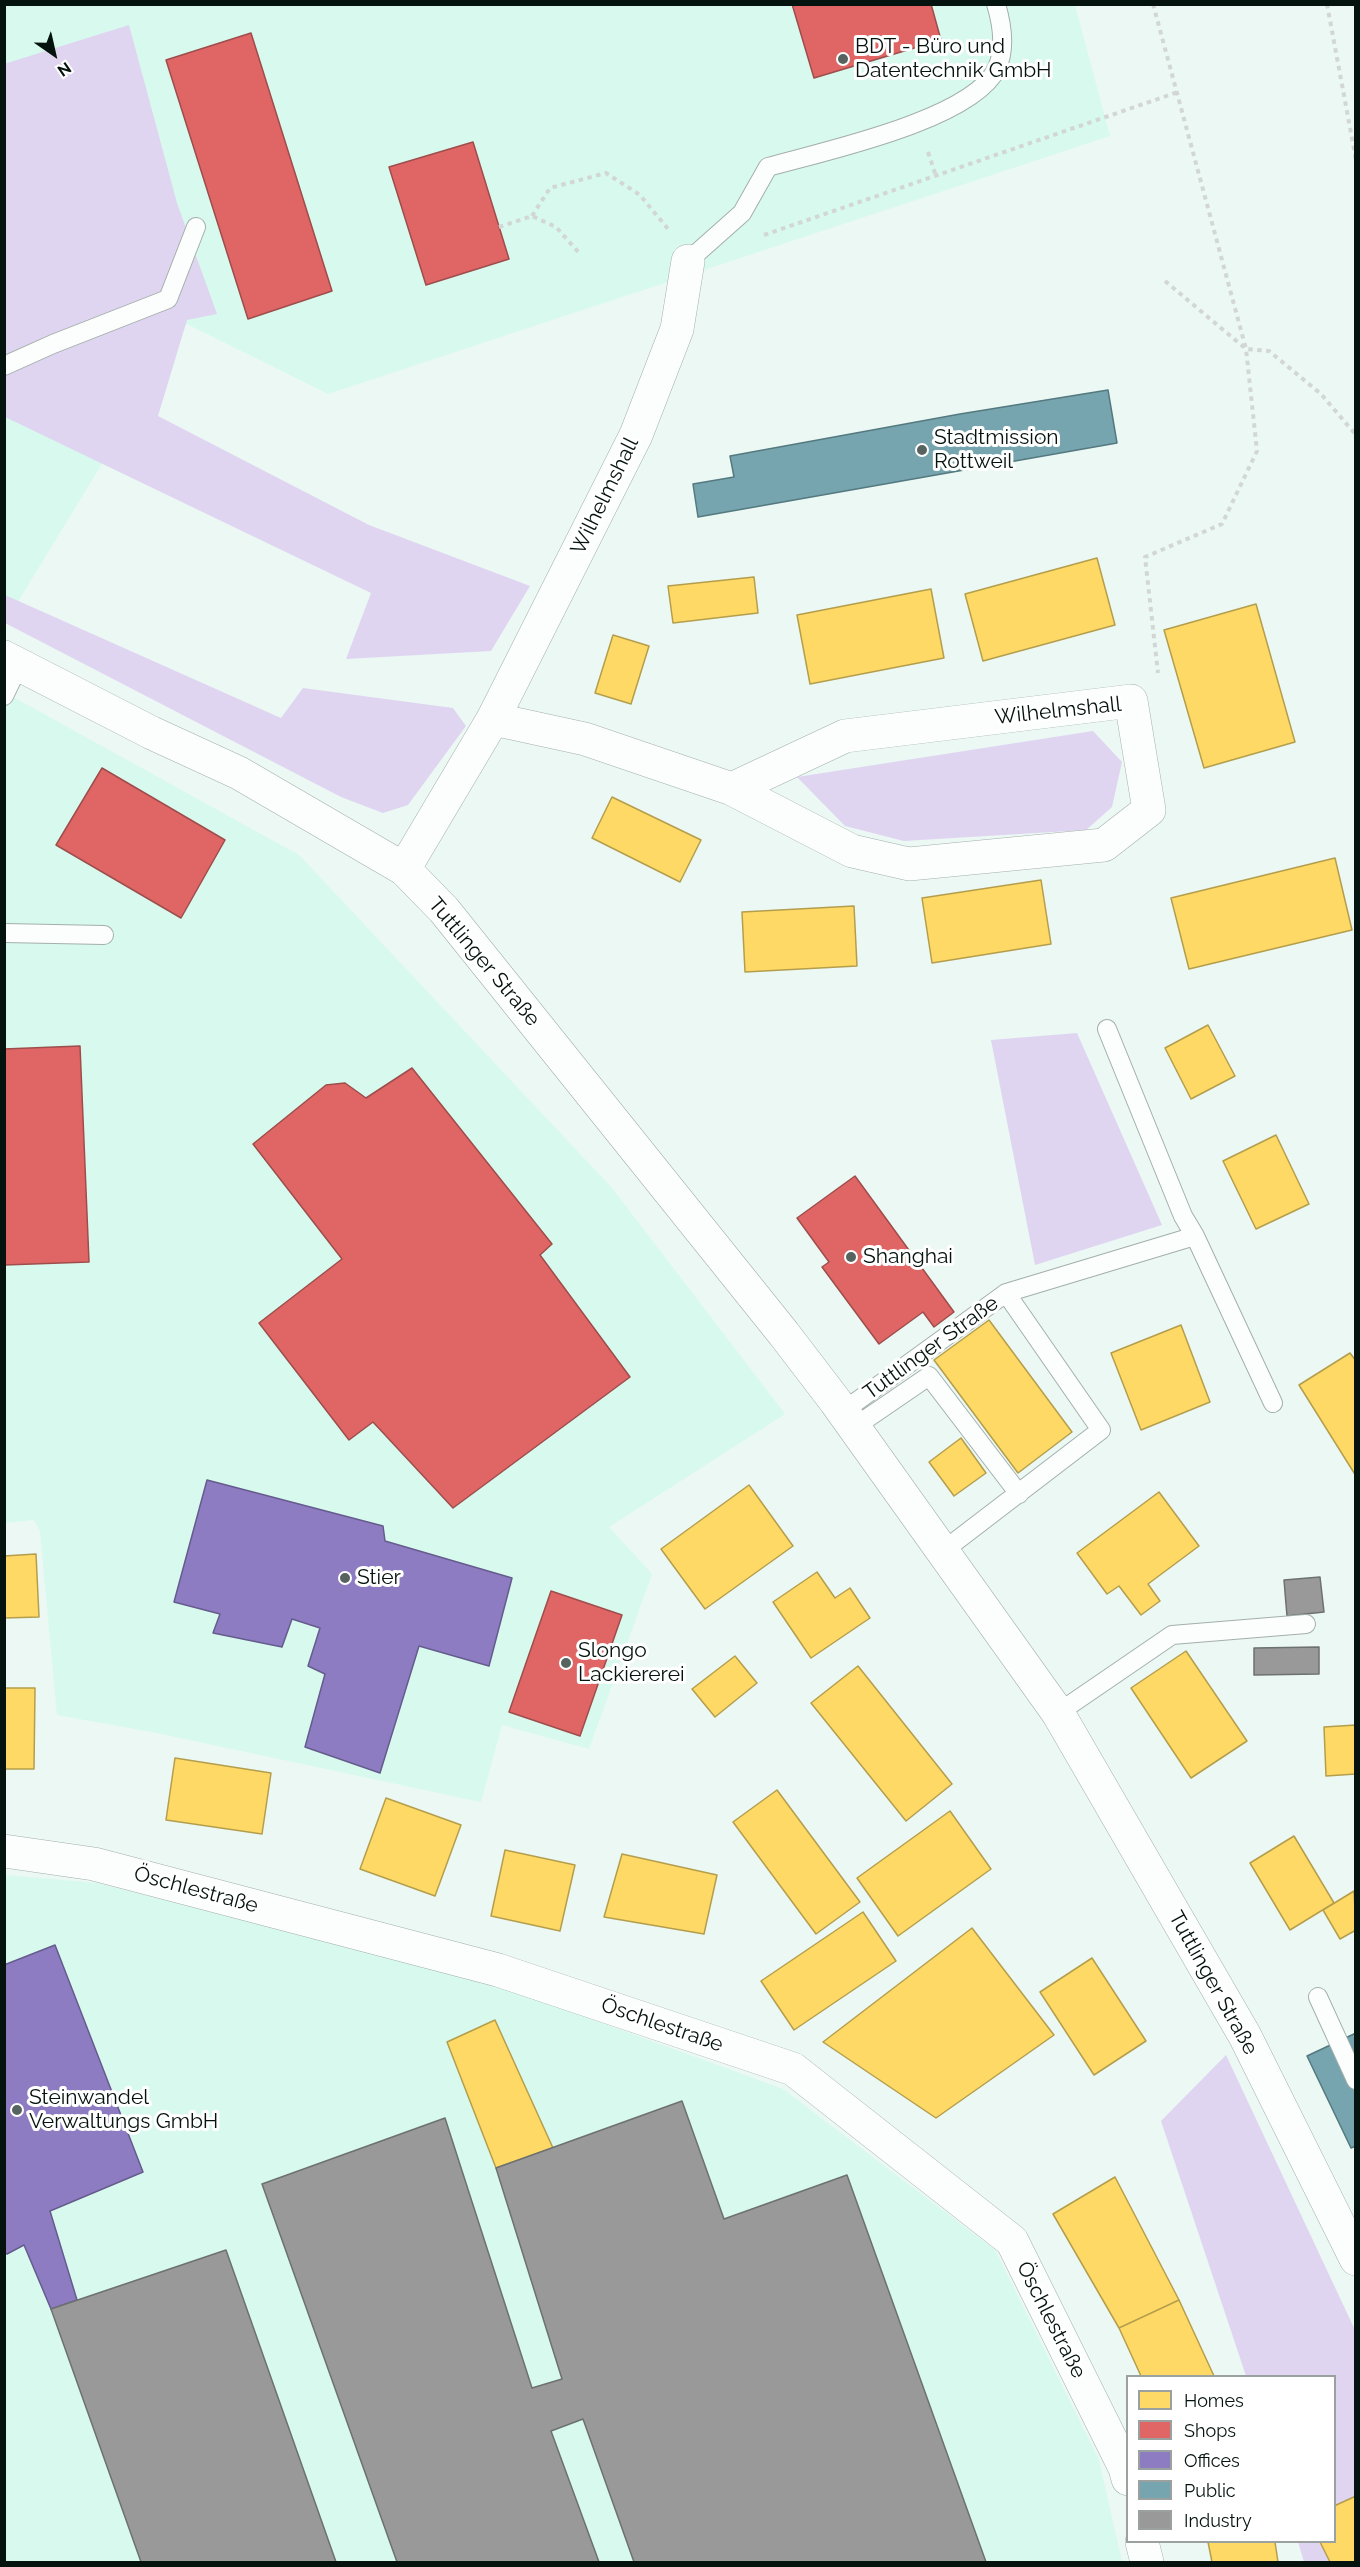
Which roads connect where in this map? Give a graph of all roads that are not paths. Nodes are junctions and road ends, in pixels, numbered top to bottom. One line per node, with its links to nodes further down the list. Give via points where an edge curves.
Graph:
1 (996, 4): 3 (lane, via 1002,43 996,68 981,87 918,123 768,167 742,213)
2 (196, 227): 4 (lane, via 168,299)
3 (688, 261): 7 (street, Wilhelmshall, via 676,329 636,435)
4 (4, 366)
5 (12, 661): 6 (lane); 9 (street, Tuttlinger Straße, via 239,773)
6 (4, 696)
7 (493, 719): 8 (street, Wilhelmshall, via 585,739); 9 (street, Wilhelmshall)
8 (732, 789): 8 (street, Wilhelmshall, via 852,851 909,864 1104,845 1149,810 1131,701 845,736)
9 (404, 869): 16 (street, Tuttlinger Straße, via 444,910 784,1334)
10 (4, 933): 11 (lane)
11 (104, 935)
12 (1107, 1029): 13 (lane, via 1183,1216)
13 (1195, 1236): 14 (lane, Tuttlinger Straße); 15 (lane)
14 (1006, 1293): 16 (lane, Tuttlinger Straße); 17 (lane, via 1101,1430)
15 (1273, 1403)
16 (848, 1420): 17 (lane, via 929,1376); 18 (street, Tuttlinger Straße)
17 (1019, 1494): 18 (lane)
18 (943, 1551): 20 (street, Tuttlinger Straße)
19 (1306, 1624): 20 (lane, via 1172,1635)
20 (1058, 1713): 24 (street, Tuttlinger Straße, via 1245,2036)
21 (4, 1851): 25 (street, Öschlestraße, via 94,1864 498,1970 793,2068 1012,2241)
22 (1318, 1997): 23 (lane)
23 (1356, 2080)
24 (1356, 2259)
25 (1126, 2472)
26 (1142, 2543): 27 (street)
27 (1147, 2562)

